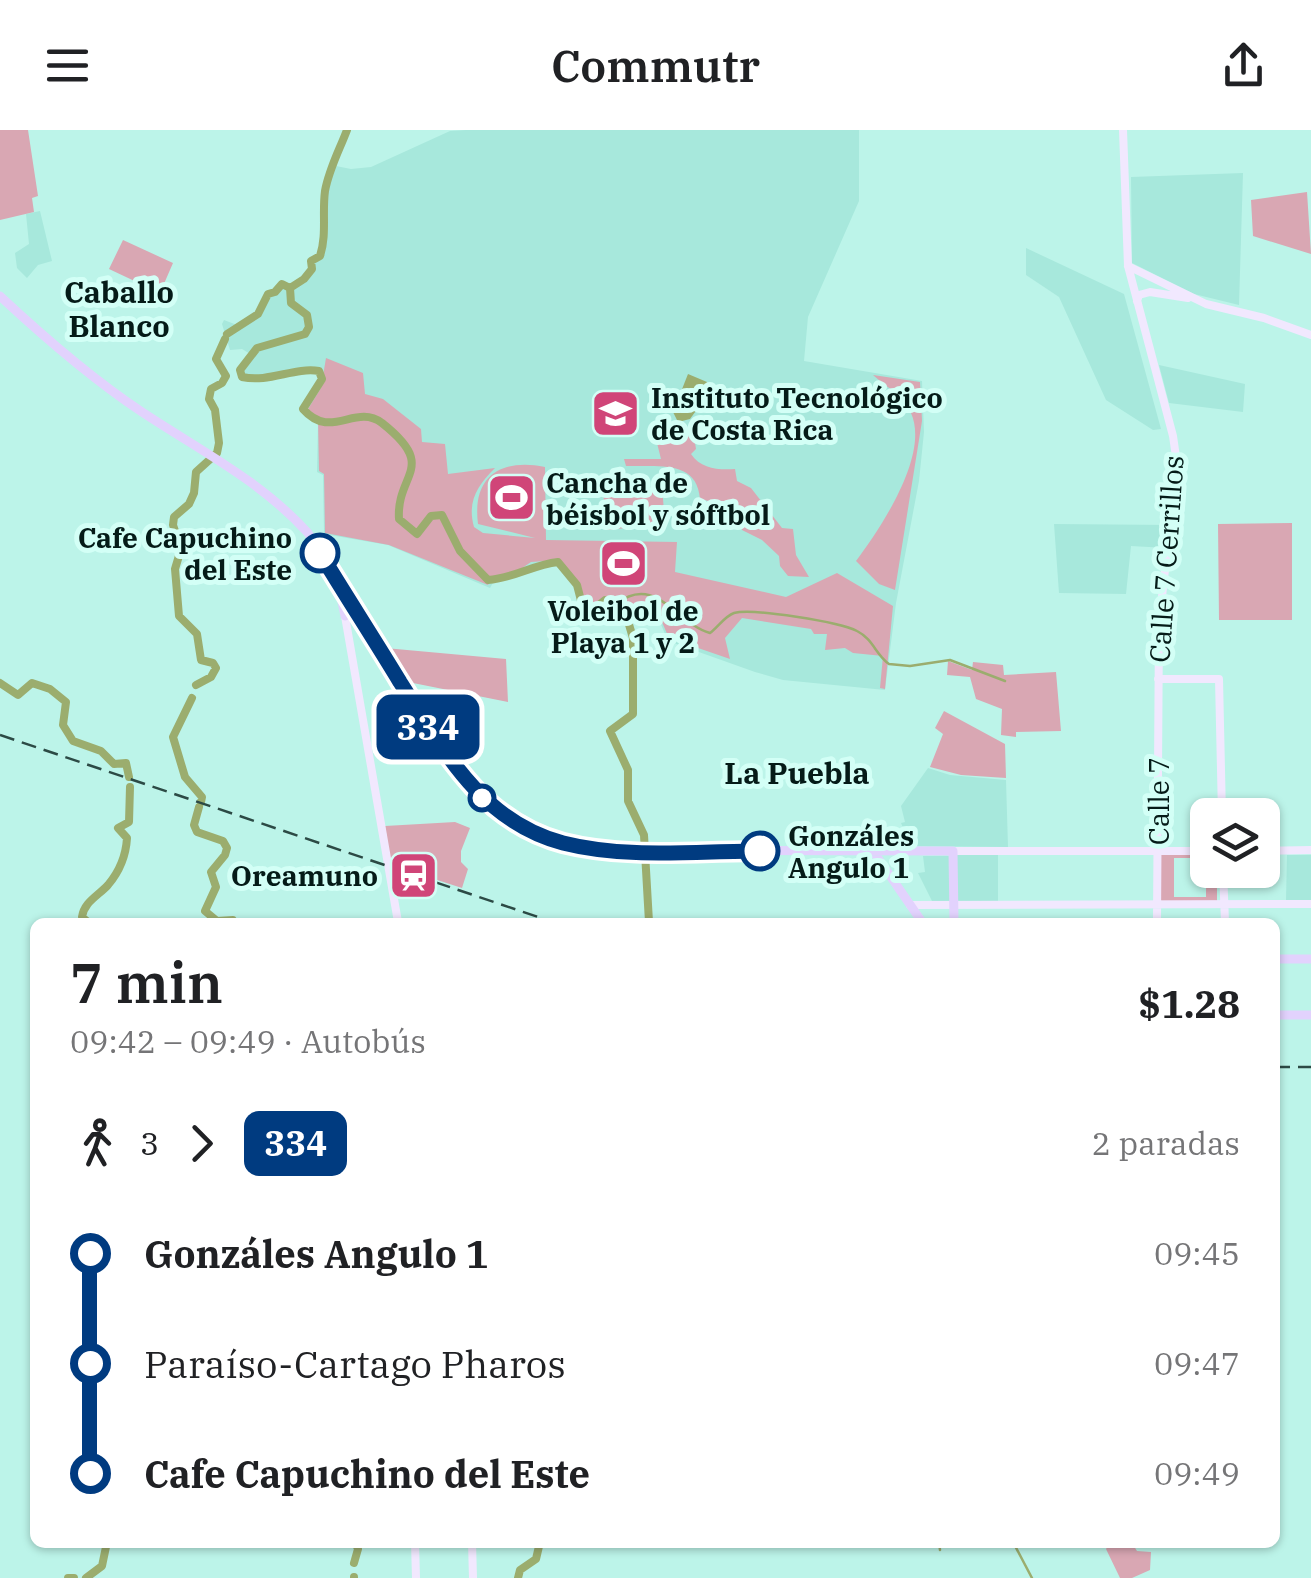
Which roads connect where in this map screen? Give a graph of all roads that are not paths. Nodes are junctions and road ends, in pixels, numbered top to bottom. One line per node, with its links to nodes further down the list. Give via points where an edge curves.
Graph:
1 (1123, 130): 2 (street, Calle 7 Cerrillos)
2 (1128, 266): 4 (street); 5 (street, Calle 7 Cerrillos)
3 (0, 296): 7 (main road, via 100,382 272,496 308,533)
4 (1193, 298): 5 (street, via 1147,292); 6 (street)
5 (1136, 305): 10 (street, Calle 7 Cerrillos, via 1177,464)
6 (1311, 336)
7 (339, 584): 8 (main road); 9 (main road)
8 (354, 608): 9 (street); 17 (main road, via 444,752 482,798 519,825 598,850)
9 (345, 616): 24 (street)
10 (1158, 679): 11 (street, via 1219,679); 13 (street, Calle 7)
11 (1222, 798)
12 (953, 850): 13 (street); 17 (main road); 20 (main road)
13 (1157, 850): 15 (street); 21 (street, Calle 7)
14 (1311, 850): 16 (street)
15 (1190, 851)
16 (1280, 851)
17 (875, 854): 19 (main road)
18 (1224, 888): 22 (street)
19 (910, 904): 20 (street); 25 (main road)
20 (954, 904): 21 (street); 26 (main road)
21 (1158, 904): 22 (street); 27 (street, Calle 7)
22 (1224, 904): 23 (street); 28 (street)
23 (1311, 904)
24 (397, 918)
25 (919, 918)
26 (954, 918)
27 (1158, 918)
28 (1225, 918)
29 (1280, 959): 30 (main road)
30 (1311, 960)
31 (1280, 1014): 32 (main road)
32 (1311, 1015)
33 (415, 1548): 35 (street)
34 (472, 1548): 36 (street)
35 (416, 1578)
36 (473, 1578)

